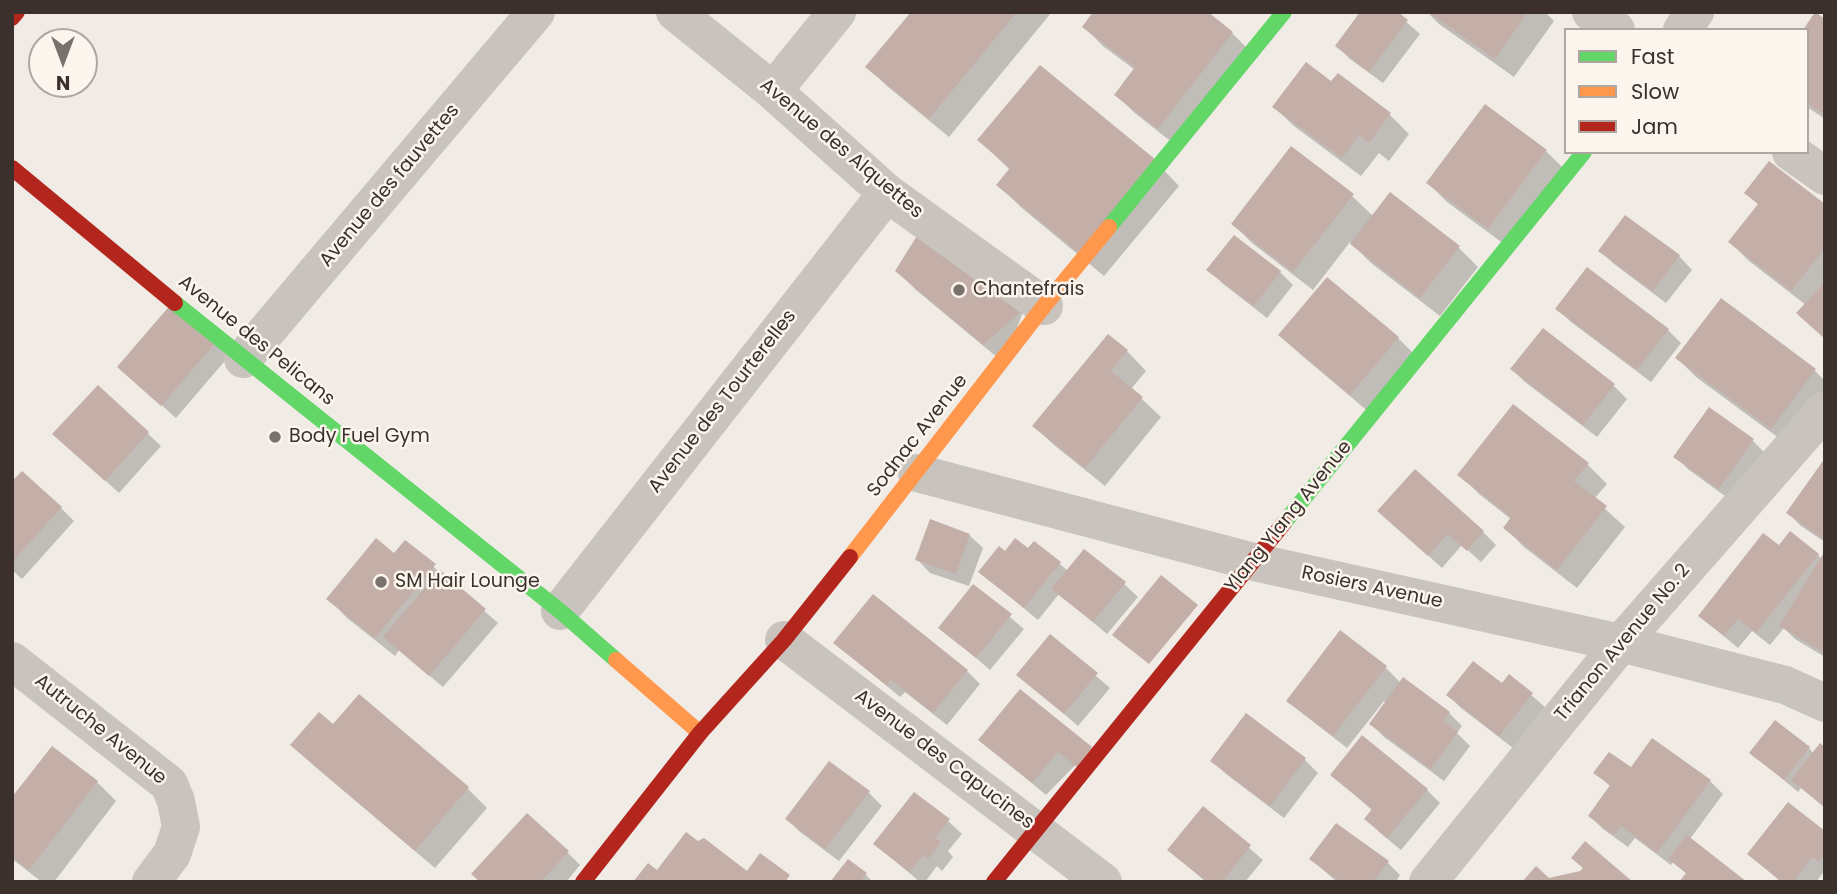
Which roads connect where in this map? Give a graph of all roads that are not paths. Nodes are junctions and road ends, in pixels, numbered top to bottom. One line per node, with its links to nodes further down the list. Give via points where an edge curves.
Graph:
1 (17, 12): 8 (street)
2 (537, 12): 18 (street, Avenue des fauvettes)
3 (674, 12): 11 (street, Avenue des Alquettes)
4 (836, 12): 11 (street)
5 (1284, 12): 17 (street, Sodnac Avenue)
6 (1591, 12): 9 (street)
7 (1696, 12): 10 (street)
8 (12, 18)
9 (1613, 28)
10 (1684, 28)
11 (772, 91): 16 (street, Avenue des Alquettes)
12 (1582, 154): 21 (street, Ylang Ylang Avenue)
13 (1794, 154): 15 (street)
14 (12, 168): 18 (street, Avenue des Pelicans)
15 (1825, 176)
16 (887, 192): 17 (street, Avenue des Alquettes); 22 (street, Avenue des Tourterelles)
17 (1044, 306): 20 (street, Sodnac Avenue)
18 (243, 359): 22 (street, Avenue des Pelicans)
19 (1825, 410): 24 (street, Trianon Avenue No. 2)
20 (917, 474): 21 (street, Rosiers Avenue); 23 (street, Sodnac Avenue)
21 (1254, 562): 24 (street, Rosiers Avenue); 28 (street, Ylang Ylang Avenue)
22 (560, 611): 27 (street, Avenue des Pelicans)
23 (784, 640): 27 (street, Sodnac Avenue); 28 (street, Avenue des Capucines)
24 (1621, 643): 26 (street, Rosiers Avenue, via 1785,685); 33 (street, Trianon Avenue No. 2)
25 (12, 661): 29 (street, Autruche Avenue, via 169,784 181,827 172,854)
26 (1825, 703)
27 (700, 733): 30 (street, Sodnac Avenue)
28 (1035, 829): 31 (street, Ylang Ylang Avenue); 32 (street, Avenue des Capucines)
29 (150, 882)
30 (583, 882)
31 (994, 882)
32 (1103, 882)
33 (1427, 882)

